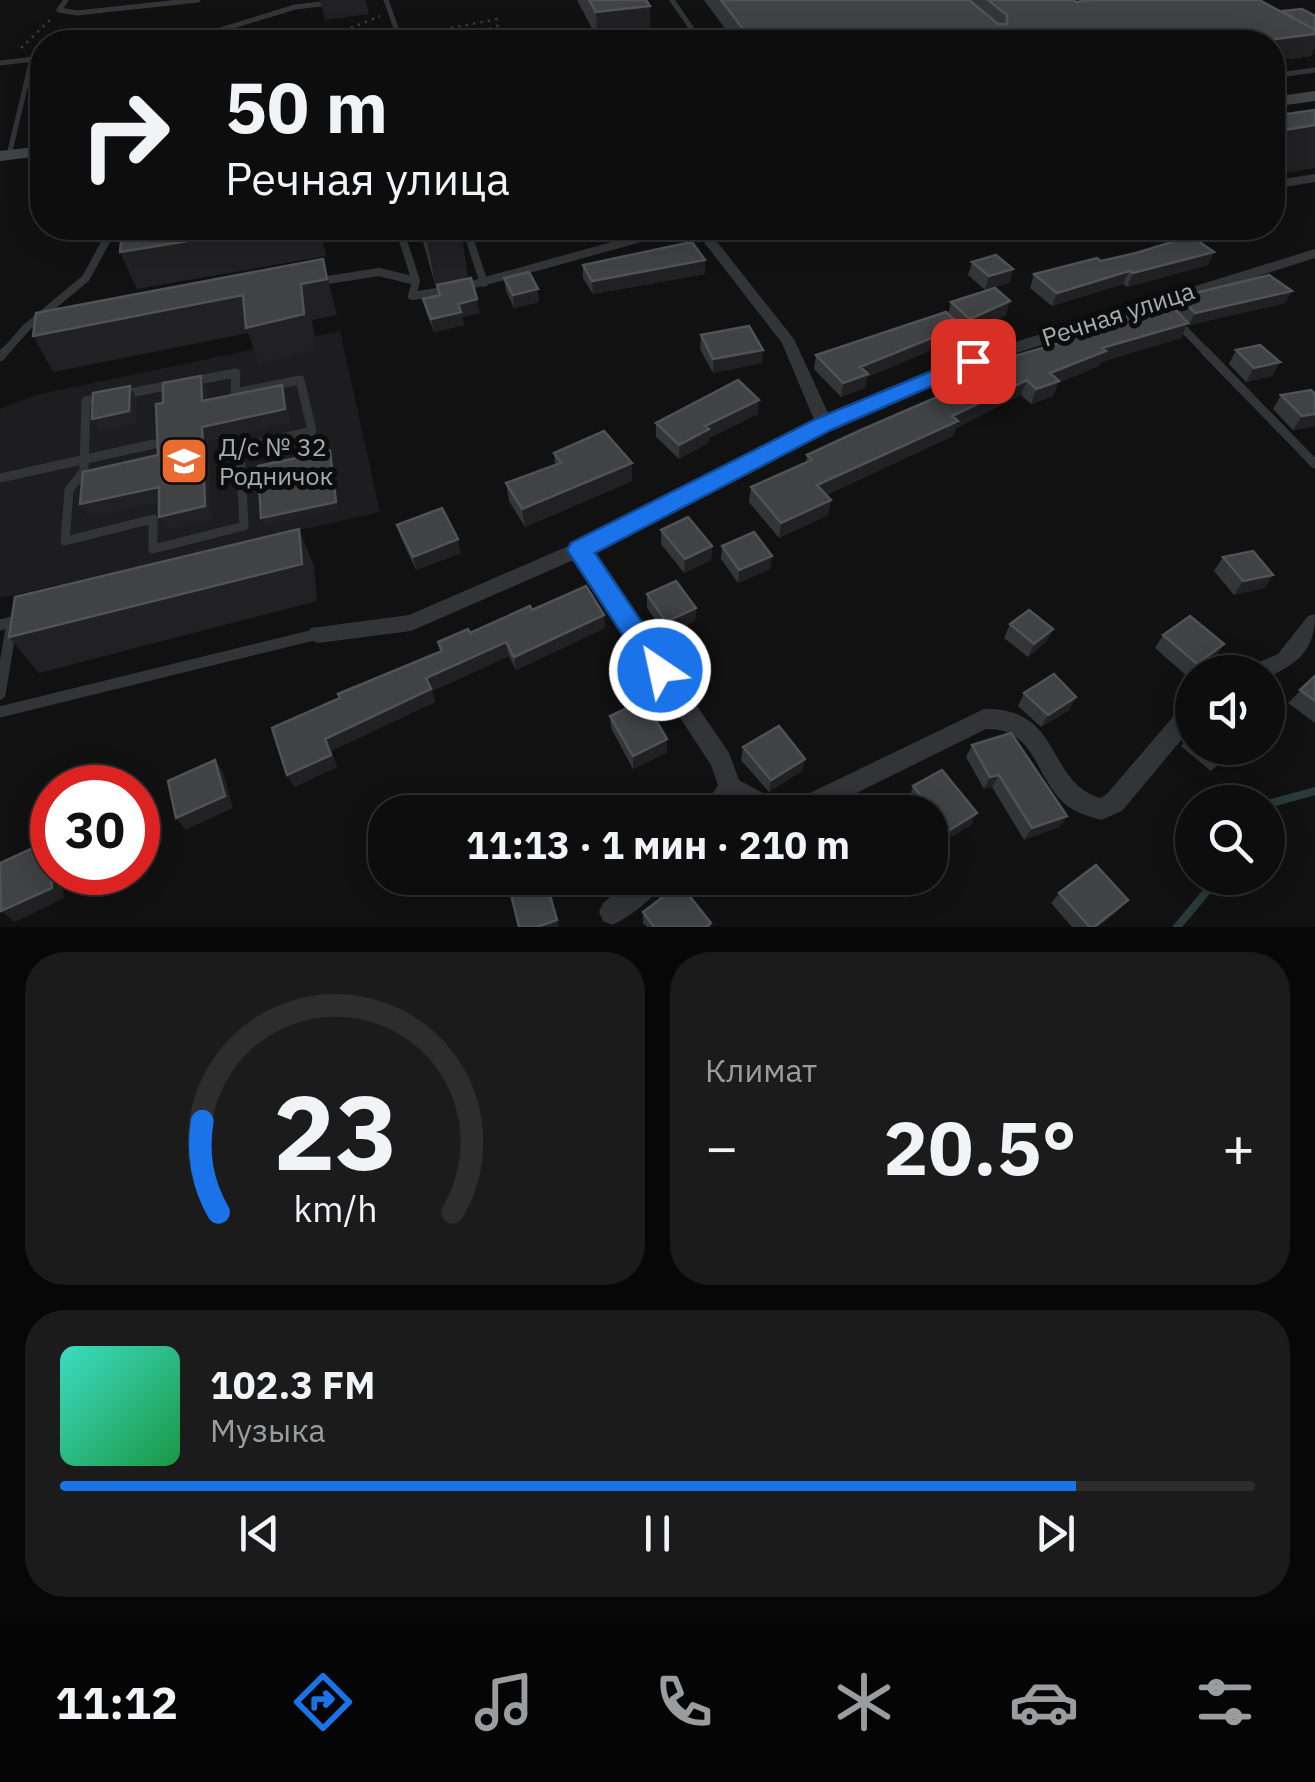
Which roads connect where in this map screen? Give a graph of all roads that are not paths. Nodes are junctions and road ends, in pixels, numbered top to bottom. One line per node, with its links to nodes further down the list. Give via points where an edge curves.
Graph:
1 (66, 0): 2 (lane, via 62,11 92,12)
2 (198, 0)
3 (356, 0): 6 (lane, via 294,7)
4 (386, 0): 7 (lane)
5 (672, 0): 8 (lane)
6 (223, 30)
7 (396, 30)
8 (693, 30)
9 (30, 59): 10 (lane)
10 (0, 63)
11 (30, 66): 19 (lane)
12 (1315, 70): 13 (lane)
13 (1285, 74)
14 (1315, 96): 15 (street)
15 (1285, 100)
16 (1285, 120): 17 (lane)
17 (1300, 130)
18 (30, 153): 19 (street)
19 (4, 156)
20 (1315, 178): 21 (lane)
21 (1285, 183)
22 (107, 240): 33 (lane, via 86,278)
23 (404, 240): 28 (lane)
24 (470, 240): 29 (lane)
25 (634, 240): 29 (lane)
26 (708, 240): 35 (street, via 789,342)
27 (1315, 253): 31 (street, Речная улица)
28 (416, 281): 29 (lane, via 412,296); 30 (lane, via 380,272)
29 (484, 282)
30 (303, 284)
31 (1156, 301): 35 (street, Речная улица, via 973,361); 38 (lane)
32 (44, 324): 33 (lane)
33 (27, 326): 34 (lane)
34 (0, 357)
35 (824, 424): 40 (street, Речная улица)
36 (154, 444): 37 (lane)
37 (84, 460): 37 (lane, via 69,490 65,541 153,519 153,549 244,526 240,448 312,431 300,380 235,393 236,373 86,401); 39 (lane)
38 (1315, 464)
39 (0, 478)
40 (580, 550): 43 (street, Речная улица, via 411,623); 48 (street, via 721,760)
41 (1315, 622): 44 (street)
42 (0, 625): 45 (lane, via 12,622)
43 (318, 634): 46 (lane)
44 (1285, 660)
45 (0, 694)
46 (0, 712)
47 (1175, 731): 51 (street, via 1114,803 1100,809 1071,798 1029,734 1010,720 984,719)
48 (730, 787): 49 (street); 50 (street)
49 (724, 795)
50 (744, 795)
51 (830, 795)
52 (632, 895): 53 (street)
53 (612, 912)

